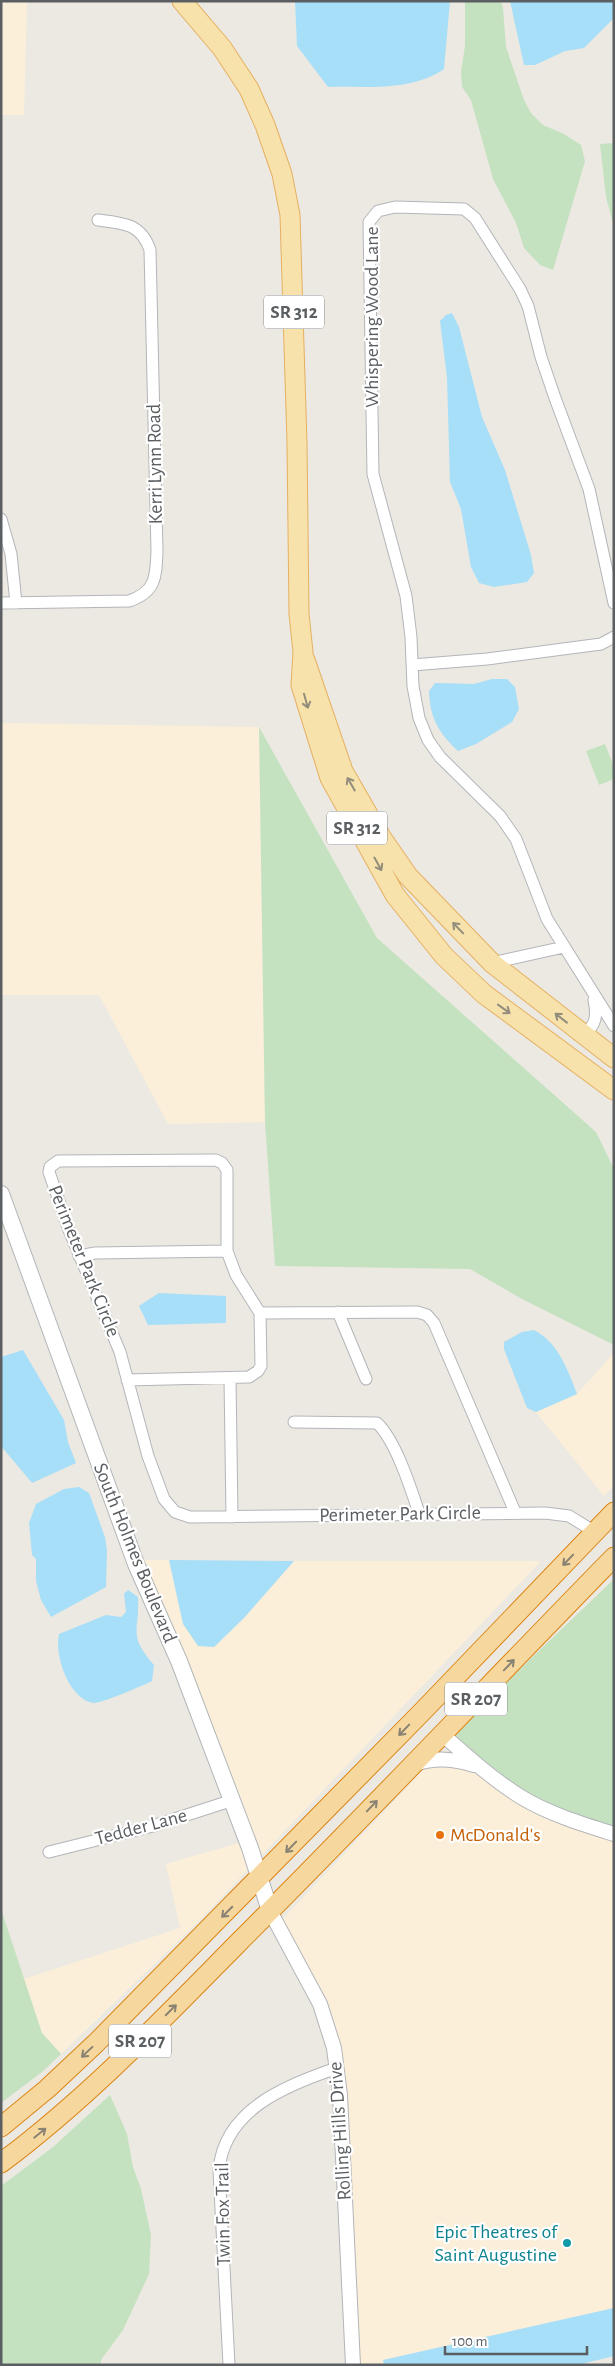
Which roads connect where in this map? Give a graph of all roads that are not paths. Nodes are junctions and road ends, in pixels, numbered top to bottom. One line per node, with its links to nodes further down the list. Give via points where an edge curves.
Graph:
1 (182, 1): 8 (main road, SR 312, via 222,48 250,89 266,124 290,215 298,614)
2 (98, 220): 5 (street, Kerri Lynn Road, via 132,226 143,234 150,250 157,551 154,580 146,593 129,601)
3 (1, 519): 5 (street, via 11,554)
4 (1, 603): 5 (street, Kerri Lynn Road)
5 (16, 603)
6 (614, 603): 9 (street, Whispering Wood Lane, via 590,489 552,390 520,289 475,218 464,209 396,207 378,211 369,222 373,474 406,596)
7 (614, 637): 9 (street, via 601,644)
8 (302, 652): 11 (main road, SR 312, one-way to 8, via 408,876 381,837 343,771); 12 (main road, SR 312, one-way to 12, via 301,685 330,778 395,895 444,956)
9 (412, 665): 10 (street, Whispering Wood Lane, via 419,718 428,740 440,757 500,816 516,839 547,919)
10 (564, 947): 11 (street); 13 (street, Whispering Wood Lane)
11 (492, 963): 12 (main road, via 474,966); 15 (main road, SR 312, one-way to 11)
12 (467, 978): 17 (main road, SR 312, one-way to 17)
13 (592, 991): 14 (street, Whispering Wood Lane); 15 (street, via 597,1014 591,1030)
14 (614, 1026)
15 (583, 1035): 16 (main road, SR 312)
16 (614, 1058)
17 (614, 1090)
18 (1, 1194): 38 (main road, South Holmes Boulevard, via 136,1564 179,1661)
19 (228, 1251): 20 (street); 20 (street, Perimeter Park Circle, via 227,1170 222,1163 216,1160 58,1161 49,1172); 22 (street, Perimeter Park Circle, via 236,1275)
20 (80, 1256): 25 (street, Perimeter Park Circle, via 114,1336)
21 (338, 1312): 22 (street, Perimeter Park Circle); 24 (street); 27 (street, Perimeter Park Circle, via 417,1312 427,1315 434,1323)
22 (260, 1313): 23 (street, via 261,1366 249,1377)
23 (230, 1378): 25 (street); 30 (street)
24 (366, 1379)
25 (127, 1380): 30 (street, Perimeter Park Circle, via 148,1456 169,1506 175,1512 190,1517)
26 (294, 1422): 29 (street, via 377,1423 385,1431)
27 (515, 1512): 29 (street, Perimeter Park Circle); 31 (street, Perimeter Park Circle, via 561,1514)
28 (614, 1512): 31 (highway, SR 207)
29 (419, 1514): 30 (street, Perimeter Park Circle)
30 (232, 1517)
31 (595, 1532): 33 (highway, SR 207, one-way to 33)
32 (614, 1556): 35 (highway, SR 207, one-way to 32)
33 (462, 1670): 34 (highway, SR 207); 35 (highway, via 459,1685 440,1705 438,1723)
34 (420, 1714): 36 (highway, via 426,1722 426,1732 412,1752); 41 (highway, SR 207, one-way to 41)
35 (442, 1734): 36 (highway, SR 207); 37 (street)
36 (412, 1765): 37 (street, via 432,1759); 42 (highway, SR 207, one-way to 36)
37 (478, 1766): 39 (street, via 521,1797 568,1819)
38 (233, 1800): 40 (street, Tedder Lane, via 153,1826); 41 (main road, South Holmes Boulevard)
39 (614, 1834)
40 (49, 1852)
41 (261, 1878): 42 (main road, South Holmes Boulevard); 44 (highway, SR 207, one-way to 44, via 48,2089)
42 (270, 1911): 43 (street, Rolling Hills Drive, via 320,2004); 45 (highway, SR 207, one-way to 42, via 72,2106)
43 (337, 2068): 46 (street, Twin Fox Trail, via 261,2102 241,2120 224,2145 219,2170); 47 (street, Rolling Hills Drive)
44 (1, 2127)
45 (1, 2163)
46 (229, 2365)
47 (353, 2365)

